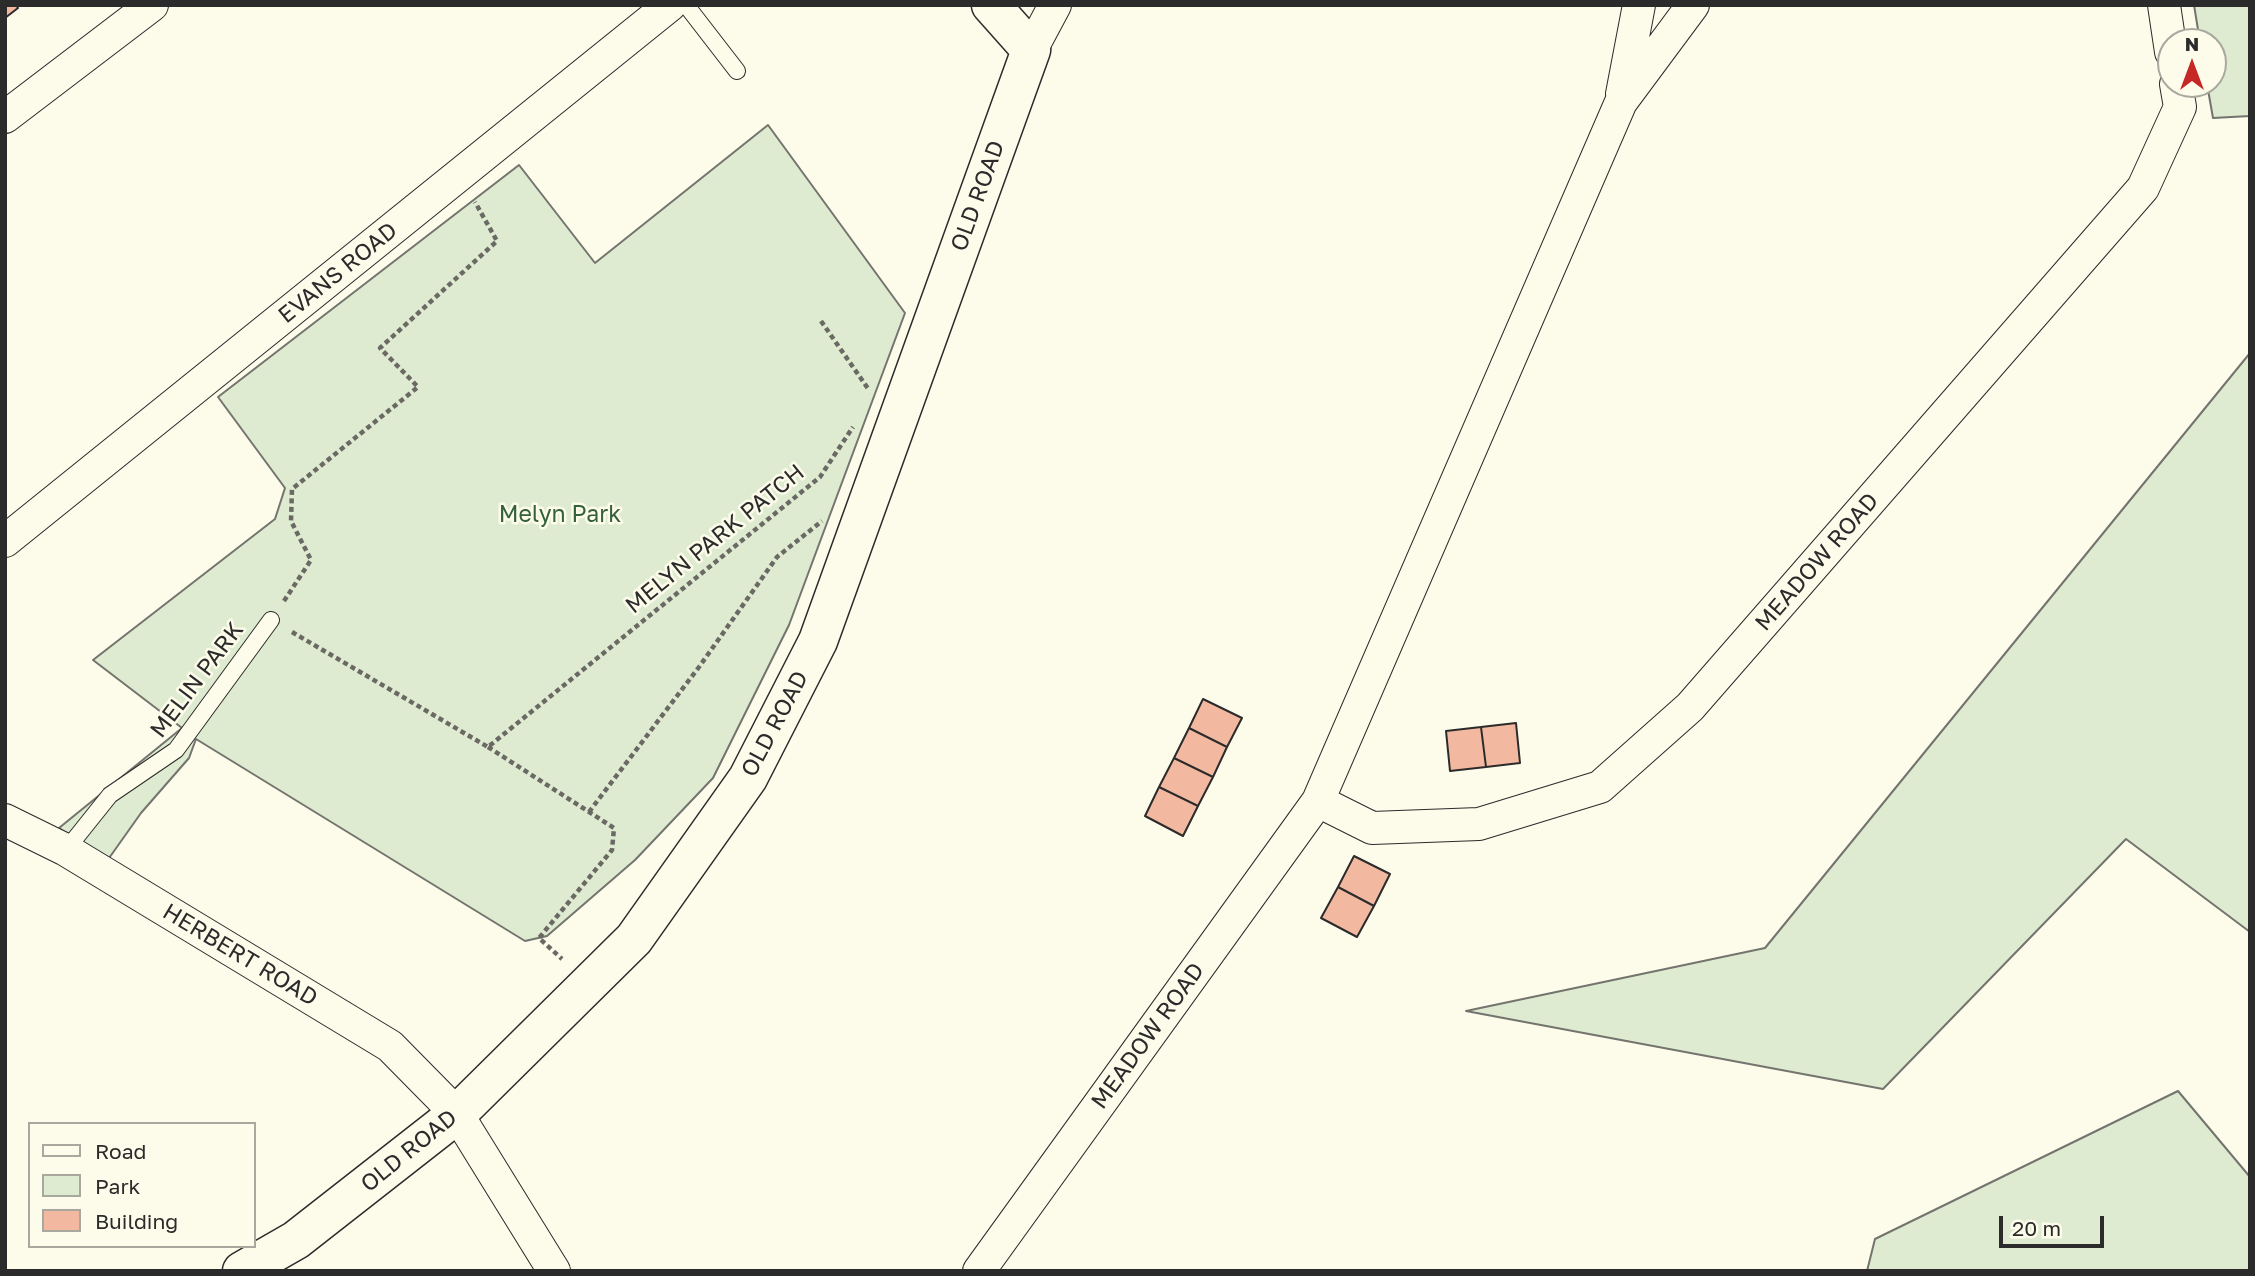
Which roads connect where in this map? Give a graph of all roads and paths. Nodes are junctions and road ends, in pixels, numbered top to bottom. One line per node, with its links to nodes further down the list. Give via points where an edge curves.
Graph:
1 (152, 5): 14 (street)
2 (670, 5): 20 (street, EVANS ROAD)
3 (686, 5): 11 (lane)
4 (991, 5): 10 (street)
5 (1055, 5): 10 (street, OLD ROAD)
6 (1639, 5): 13 (street)
7 (1693, 5): 13 (street, MEADOW ROAD)
8 (2164, 5): 9 (street)
9 (2167, 28)
10 (1031, 50): 27 (street, OLD ROAD, via 818,641 748,778 634,939)
11 (737, 71)
12 (2178, 98): 23 (street, MEADOW ROAD, via 2180,107 2143,188 1690,707 1600,787 1479,824 1373,828)
13 (1620, 102): 23 (street, MEADOW ROAD)
14 (5, 117)
15 (472, 198): 21 (path, via 497,241 380,348 418,387 292,489 291,521 311,560)
16 (821, 321): 17 (path)
17 (873, 397)
18 (858, 420): 22 (path, MELYN PARK PATCH, via 820,477)
19 (830, 514): 24 (path, via 777,557)
20 (5, 541)
21 (271, 620): 22 (path); 26 (lane, MELIN PARK, via 176,750 110,795)
22 (488, 747): 24 (path)
23 (1318, 801): 31 (street, MEADOW ROAD)
24 (589, 812): 27 (path, via 614,828 612,850 539,938)
25 (7, 824): 26 (street, HERBERT ROAD)
26 (66, 850): 28 (street, HERBERT ROAD, via 390,1046)
27 (589, 983): 28 (street, OLD ROAD)
28 (457, 1114): 29 (street, OLD ROAD, via 296,1240); 30 (street, HERBERT ROAD)
29 (242, 1271)
30 (554, 1271)
31 (979, 1271)

